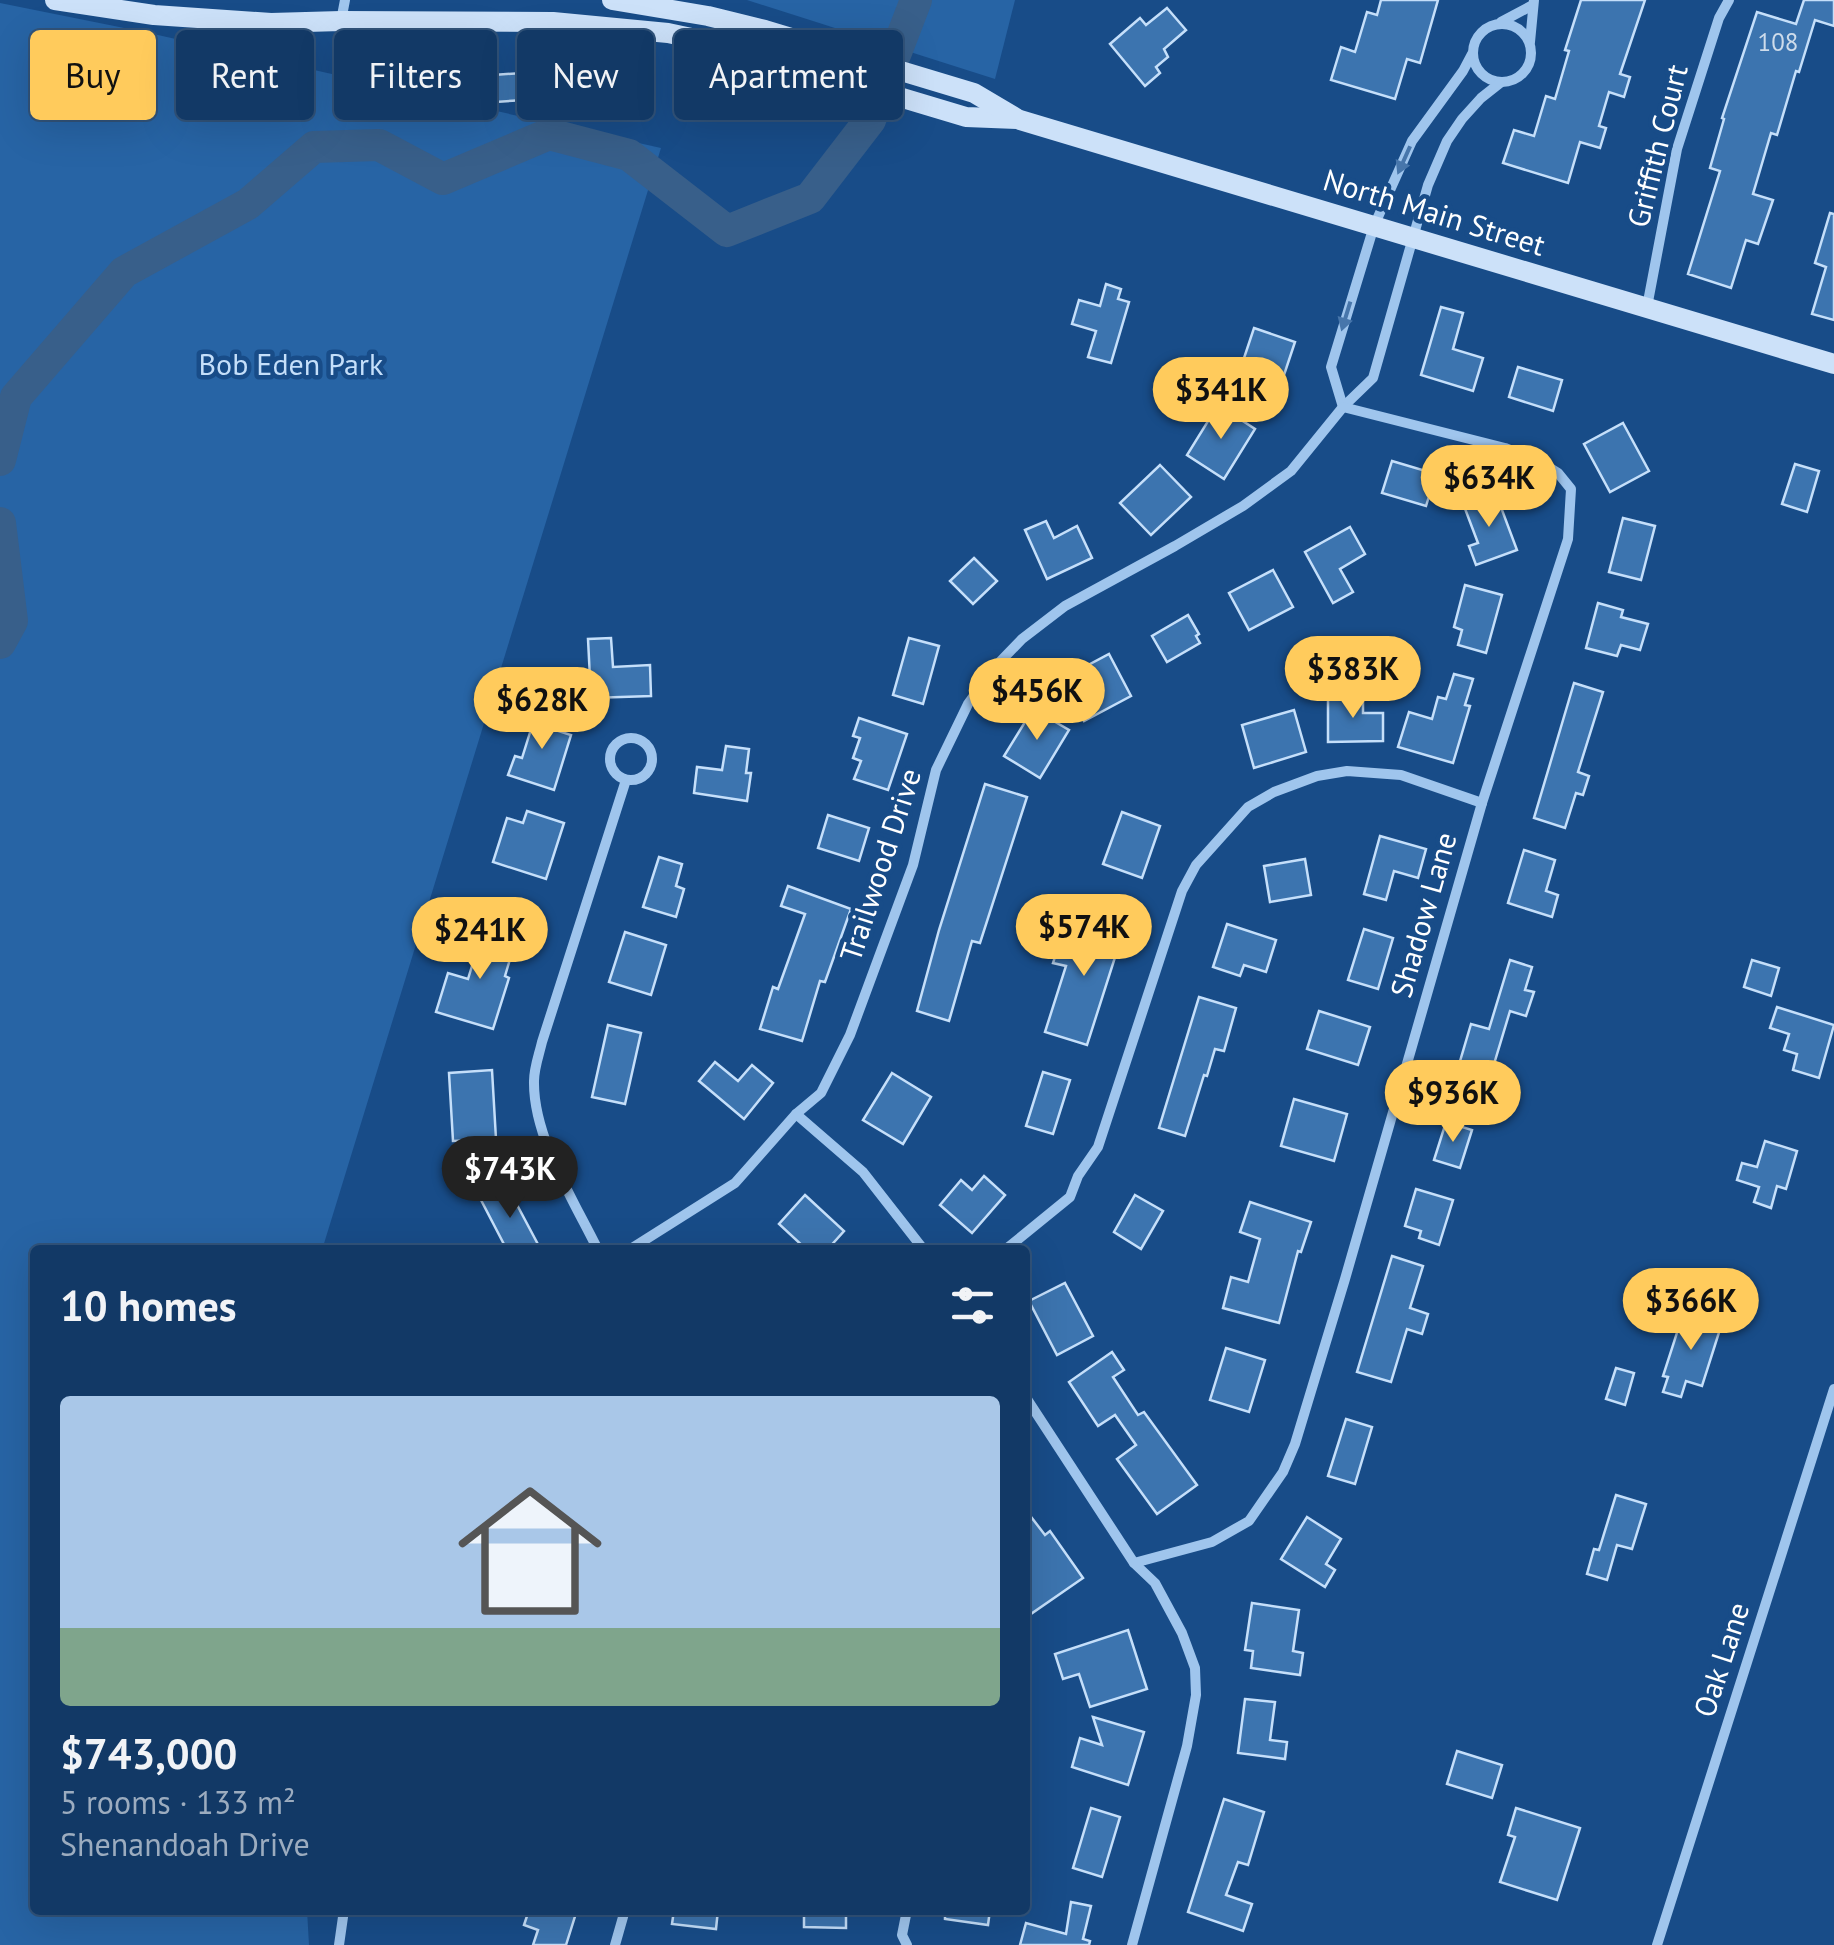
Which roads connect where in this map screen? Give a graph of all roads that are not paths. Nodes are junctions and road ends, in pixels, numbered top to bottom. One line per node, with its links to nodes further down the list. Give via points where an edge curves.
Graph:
1 (55, 0): 5 (main road, North Main Street)
2 (612, 0): 11 (main road, North Main Street, via 798,40 974,93)
3 (1729, 0): 14 (street, Griffith Court, via 1676,149)
4 (1533, 3): 7 (street); 8 (street)
5 (156, 8): 6 (main road, North Main Street, via 271,23)
6 (343, 10): 11 (main road, North Main Street, via 668,33 966,117)
7 (1499, 24): 8 (street, via 1517,28); 9 (street, via 1476,38)
8 (1530, 42): 10 (street, via 1526,70)
9 (1472, 54): 10 (street, via 1482,76); 12 (street, one-way to 12, via 1412,141)
10 (1500, 83): 13 (street, Trailwood Drive, via 1447,140)
11 (1018, 120): 12 (main road, North Main Street)
12 (1374, 226): 13 (main road, North Main Street); 16 (street, one-way to 16, via 1331,367)
13 (1412, 238): 14 (main road, North Main Street); 16 (street, Trailwood Drive, via 1373,378)
14 (1647, 308): 15 (main road, North Main Street)
15 (1834, 364)
16 (1343, 406): 18 (street, Shadow Lane, via 1505,448 1558,473 1570,490 1568,539); 19 (street, Trailwood Drive, via 1291,471 1243,506 1065,606 994,668 936,770 913,865 850,1034 820,1092)
17 (626, 780): 17 (street, via 642,777 651,764 649,748 636,738 620,741 611,754 613,770); 20 (street, via 534,1078 548,1146)
18 (1482, 803): 23 (street, via 1401,775 1347,770 1316,776 1248,807 1196,865 1182,891 1098,1146 1070,1198); 26 (street, Shadow Lane, via 1284,1472 1249,1521 1212,1542)
19 (796, 1114): 21 (street, Trailwood Drive, via 735,1184); 22 (street, via 863,1172)
20 (596, 1245)
21 (637, 1245)
22 (920, 1245)
23 (1011, 1245)
24 (1834, 1389): 34 (street, Oak Lane)
25 (1030, 1404): 26 (street)
26 (1134, 1563): 33 (street, via 1155,1583 1182,1634 1195,1668 1196,1695)
27 (343, 1915): 30 (street)
28 (624, 1915): 31 (street)
29 (906, 1915): 32 (street, via 902,1935)
30 (339, 1945)
31 (615, 1945)
32 (908, 1945)
33 (1132, 1945)
34 (1657, 1945)

